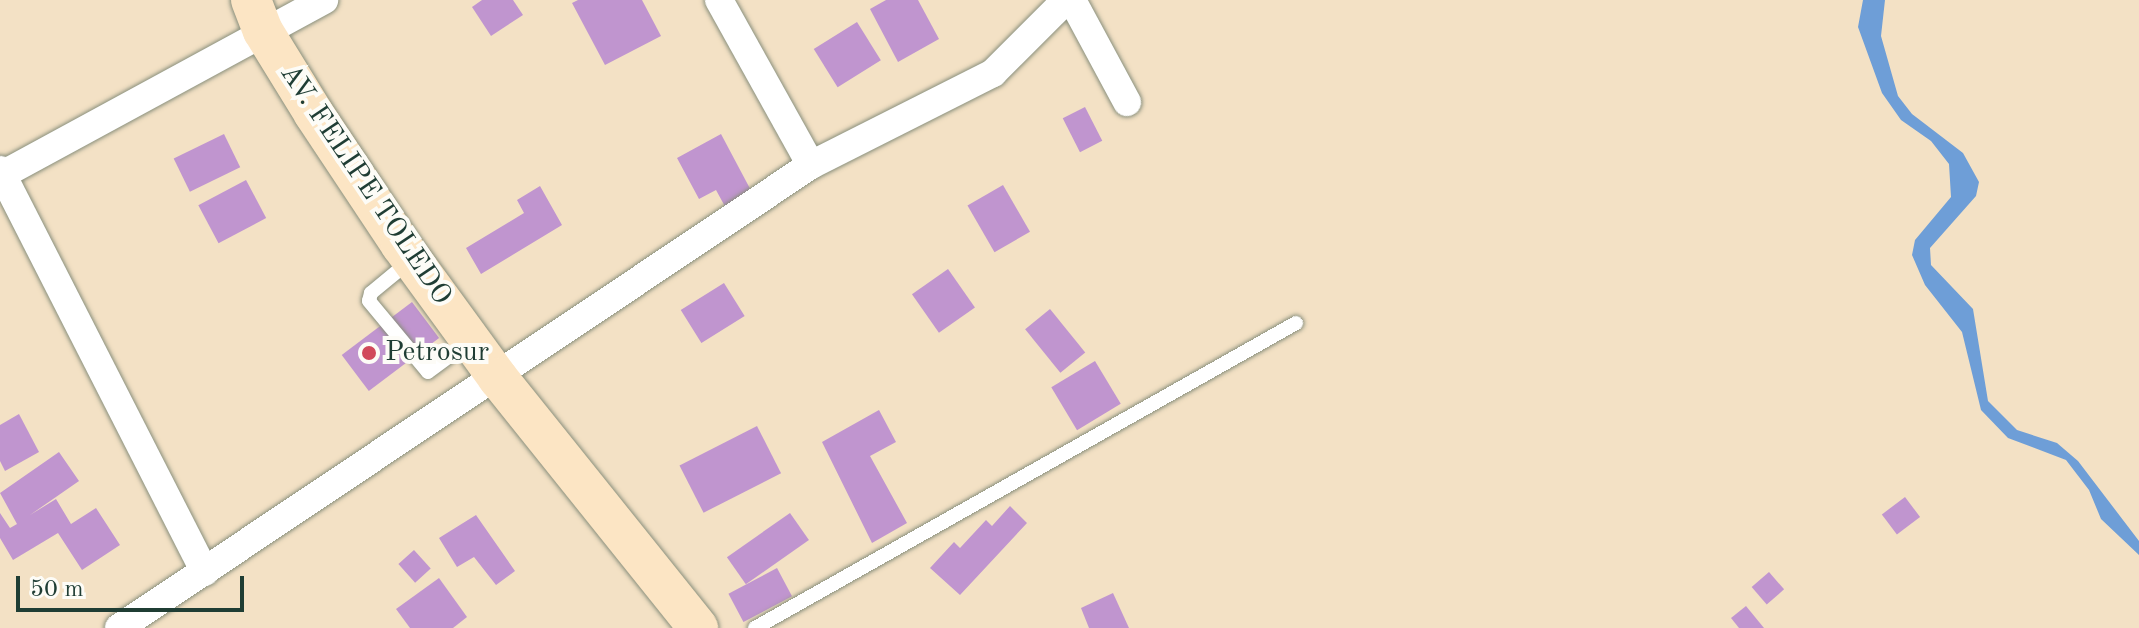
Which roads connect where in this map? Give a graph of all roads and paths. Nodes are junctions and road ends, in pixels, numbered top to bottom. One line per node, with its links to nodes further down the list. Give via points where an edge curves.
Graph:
1 (324, 0): 5 (street)
2 (719, 0): 7 (street)
3 (1066, 0): 7 (street, via 993,73)
4 (1072, 0): 6 (street)
5 (257, 15): 8 (street); 9 (main road, AV. FELIPE TOLEDO)
6 (1127, 102)
7 (811, 165): 12 (street)
8 (1, 173): 13 (street)
9 (412, 260): 11 (main road, AV. FELIPE TOLEDO); 11 (lane, via 371,293 369,301 428,372)
10 (1296, 323): 16 (lane)
11 (471, 340): 12 (main road, AV. FELIPE TOLEDO)
12 (498, 378): 13 (street); 15 (main road, AV. FELIPE TOLEDO)
13 (205, 572): 14 (street)
14 (119, 628)
15 (698, 628)
16 (755, 628)

